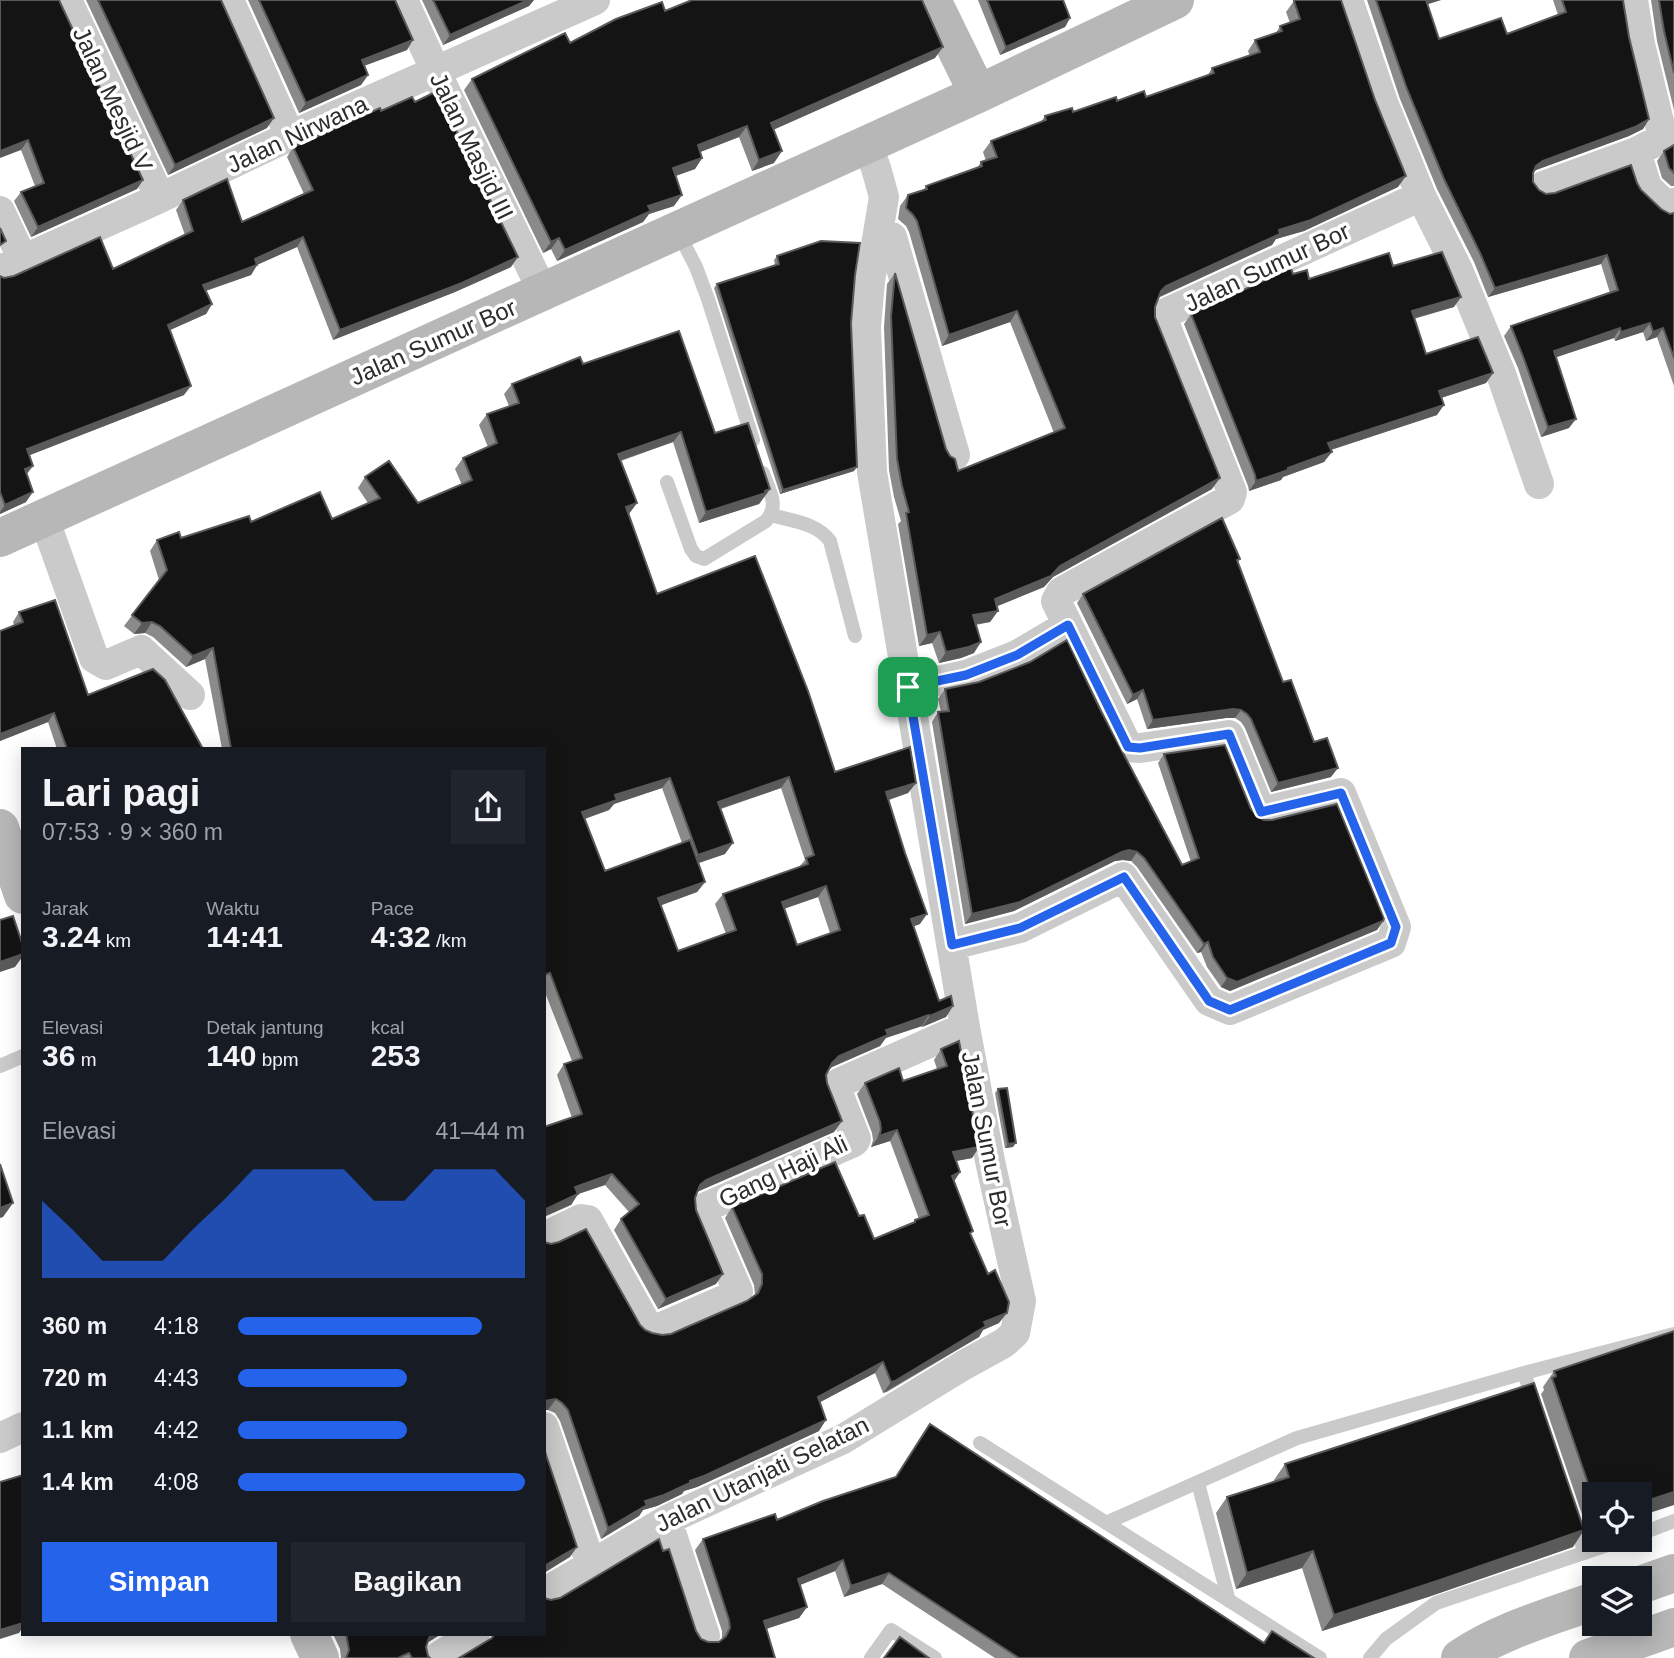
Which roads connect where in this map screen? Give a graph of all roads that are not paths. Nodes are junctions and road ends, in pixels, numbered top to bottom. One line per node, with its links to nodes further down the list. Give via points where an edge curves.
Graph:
1 (67, 0): 16 (street, Jalan Mesjid V)
2 (229, 0): 11 (street)
3 (403, 0): 9 (street, Jalan Masjid III)
4 (595, 0): 9 (street, Jalan Nirwana)
5 (932, 0): 10 (main road)
6 (1175, 0): 10 (main road, Jalan Sumur Bor)
7 (1633, 0): 12 (street, via 1663,138)
8 (1350, 5): 15 (street)
9 (436, 72): 11 (street, Jalan Nirwana); 22 (street, Jalan Masjid III)
10 (978, 94): 13 (main road, Jalan Sumur Bor)
11 (290, 136): 16 (street, Jalan Nirwana)
12 (1636, 152): 14 (street); 17 (street, via 1647,187 1666,205)
13 (871, 156): 19 (main road, Jalan Sumur Bor); 20 (street, Jalan Sumur Bor, via 884,197)
14 (1543, 186)
15 (1421, 196): 25 (street, via 1492,351); 29 (street, Jalan Sumur Bor, via 1166,313 1164,323 1233,492 1230,499 1061,592 1056,601)
16 (160, 198): 21 (street, Jalan Nirwana)
17 (1674, 203)
18 (0, 211): 21 (street)
19 (678, 231): 22 (main road, Jalan Sumur Bor); 26 (lane, via 708,299 774,506)
20 (879, 231): 23 (street, via 892,237); 31 (street, Jalan Sumur Bor, via 866,327 872,472)
21 (11, 265)
22 (543, 292): 27 (main road, Jalan Sumur Bor)
23 (956, 455)
24 (667, 482): 26 (lane, via 691,549 704,559)
25 (1539, 484)
26 (771, 515): 30 (lane, via 816,527 830,541)
27 (44, 519): 28 (main road, Jalan Sumur Bor); 32 (street, via 94,658 106,665 141,650)
28 (0, 538)
29 (1068, 625): 31 (street, via 1017,655 966,675); 35 (street, Jalan Sumur Bor, via 1128,747 1229,734 1261,812 1341,793 1396,927 1391,943 1230,1010 1209,1001 1124,877 1020,928)
30 (855, 636)
31 (908, 687): 35 (street, Jalan Sumur Bor)
32 (190, 695)
33 (0, 828): 34 (main road)
34 (21, 889)
35 (952, 945): 36 (street, Jalan Sumur Bor)
36 (965, 1027): 39 (street, Gang Haji Ali, via 839,1083 836,1088 854,1142 706,1207 704,1214 737,1291 733,1296 657,1329 648,1327 588,1220); 40 (street, Jalan Sumur Bor, via 1021,1301)
37 (21, 1057): 38 (lane)
38 (0, 1066)
39 (546, 1236)
40 (1015, 1333): 50 (street, Jalan Utanjati Selatan, via 843,1439)
41 (1674, 1334): 42 (lane)
42 (1524, 1373): 43 (lane); 48 (lane, via 1297,1438)
43 (1537, 1411)
44 (21, 1428): 46 (street)
45 (546, 1433): 56 (street)
46 (0, 1438)
47 (980, 1443): 52 (lane)
48 (1198, 1483): 52 (lane); 60 (lane)
49 (1567, 1502): 55 (lane)
50 (667, 1520): 56 (street, Jalan Utanjati Selatan); 65 (street)
51 (1674, 1521): 53 (lane)
52 (1107, 1523): 60 (lane)
53 (1652, 1529)
54 (1588, 1552): 55 (lane)
55 (1585, 1553): 71 (lane, via 1436,1603 1386,1639)
56 (592, 1565): 59 (street, Jalan Utanjati Selatan)
57 (1674, 1573): 58 (main road)
58 (1652, 1581)
59 (546, 1592)
60 (1229, 1601): 70 (lane)
61 (1582, 1605): 72 (main road, via 1505,1634)
62 (1674, 1627): 73 (main road)
63 (310, 1636): 66 (main road)
64 (472, 1636): 67 (street)
65 (705, 1636)
66 (320, 1658)
67 (436, 1658)
68 (871, 1658): 69 (lane, via 891,1630)
69 (935, 1658)
70 (1320, 1658)
71 (1370, 1658)
72 (1460, 1658)
73 (1588, 1658)

